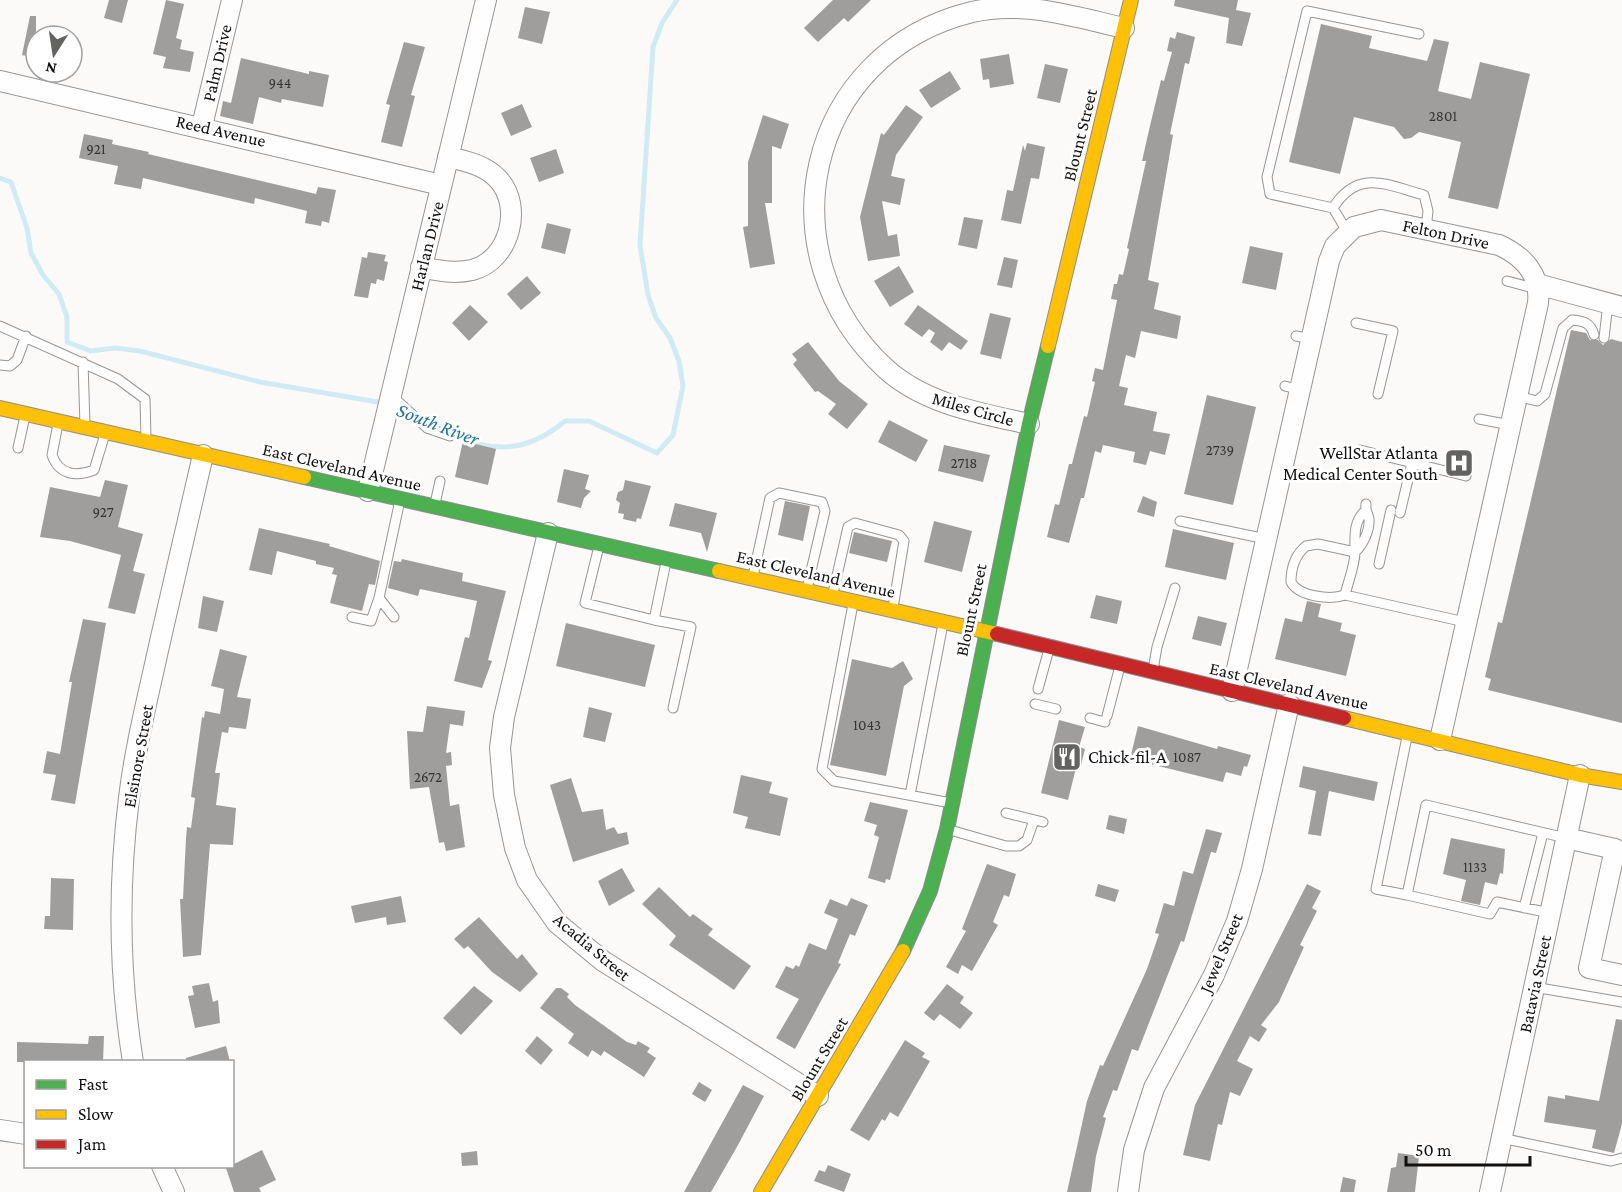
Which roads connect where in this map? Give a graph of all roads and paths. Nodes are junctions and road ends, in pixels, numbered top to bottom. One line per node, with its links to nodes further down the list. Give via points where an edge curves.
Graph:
1 (232, 0): 7 (street, Palm Drive)
2 (486, 0): 8 (street, Harlan Drive)
3 (1131, 0): 4 (main road, Blount Street)
4 (1124, 28): 31 (main road, Blount Street); 31 (street, Miles Circle, via 1018,8 974,12 934,24 896,46 861,78 835,118 820,159 813,207 817,253 831,296 856,338 888,371 926,396 962,409)
5 (1419, 34): 10 (lane, via 1307,11 1267,177 1270,194)
6 (0, 81): 7 (street, Reed Avenue)
7 (202, 126): 9 (street, Reed Avenue)
8 (448, 157): 9 (street, Harlan Drive); 13 (street, via 478,166 499,180 509,204 509,234 497,255 474,270 443,272)
9 (441, 184): 13 (street, Harlan Drive)
10 (1333, 208): 11 (lane, via 1342,194 1370,181 1424,195 1428,211); 12 (lane)
11 (1426, 229): 12 (street, Felton Drive, via 1381,220 1354,227); 15 (street, Felton Drive, via 1515,252 1530,267)
12 (1348, 233): 49 (street, via 1335,246 1304,338)
13 (421, 267): 24 (street, Harlan Drive)
14 (1507, 281): 15 (lane)
15 (1538, 286): 16 (street); 26 (street)
16 (1615, 305): 21 (lane)
17 (1356, 323): 25 (lane, via 1393,331)
18 (0, 326): 20 (lane)
19 (1594, 335): 26 (lane, via 1585,321 1572,320 1563,328 1545,394 1537,401)
20 (26, 336): 22 (lane); 23 (lane, via 17,360 10,366)
21 (1604, 338)
22 (83, 362): 33 (lane); 36 (lane, via 118,379 144,399)
23 (0, 365)
24 (391, 394): 35 (lane, via 427,428); 43 (street, Harlan Drive)
25 (1378, 394)
26 (1517, 396): 32 (street)
27 (0, 408): 28 (main road, East Cleveland Avenue)
28 (26, 414): 30 (main road, East Cleveland Avenue); 37 (lane)
29 (1479, 419): 32 (lane)
30 (59, 422): 33 (main road, East Cleveland Avenue); 34 (lane, via 52,455 60,469 75,474 94,470)
31 (1029, 424): 67 (main road, Blount Street)
32 (1510, 425): 66 (street)
33 (85, 428): 34 (main road, East Cleveland Avenue)
34 (105, 433): 36 (main road, East Cleveland Avenue)
35 (450, 436)
36 (146, 442): 39 (main road, East Cleveland Avenue)
37 (18, 448)
38 (1360, 450): 40 (lane)
39 (203, 455): 43 (main road, East Cleveland Avenue); 95 (street, Elsinore Street, via 139,736 129,797 121,944)
40 (1412, 463): 41 (lane); 53 (lane)
41 (1466, 476)
42 (440, 481): 45 (lane)
43 (368, 491): 44 (main road, East Cleveland Avenue)
44 (401, 499): 45 (main road, East Cleveland Avenue); 59 (lane)
45 (434, 507): 48 (main road, East Cleveland Avenue)
46 (1366, 508): 51 (lane, via 1359,517 1353,543)
47 (1180, 521): 49 (lane)
48 (548, 532): 50 (main road, East Cleveland Avenue); 96 (street, Acadia Street, via 500,748 504,795 515,848 527,880 557,923 603,961)
49 (1266, 539): 72 (street)
50 (600, 544): 52 (main road, East Cleveland Avenue); 64 (lane, via 585,603)
51 (1355, 552): 57 (lane); 57 (lane, via 1318,544 1306,546 1295,559 1291,573 1294,588 1302,592 1336,598)
52 (667, 559): 54 (main road, East Cleveland Avenue); 64 (lane)
53 (1378, 564)
54 (752, 579): 56 (main road, East Cleveland Avenue); 56 (lane, via 770,498 779,492 822,502 825,510)
55 (1175, 588): 70 (lane)
56 (807, 591): 58 (main road, East Cleveland Avenue)
57 (1345, 595): 66 (lane)
58 (832, 597): 60 (main road, East Cleveland Avenue); 61 (lane, via 849,527 855,523 899,535 904,541)
59 (379, 598): 62 (lane, via 370,621); 63 (lane)
60 (854, 601): 61 (main road, East Cleveland Avenue); 82 (lane, via 822,769 834,781)
61 (892, 610): 65 (main road, East Cleveland Avenue)
62 (351, 616)
63 (394, 617)
64 (654, 620): 75 (lane, via 690,627)
65 (943, 621): 67 (main road, East Cleveland Avenue); 82 (lane)
66 (1465, 622): 79 (street)
67 (985, 631): 68 (main road, East Cleveland Avenue); 83 (main road, Blount Street)
68 (1049, 647): 69 (main road, East Cleveland Avenue); 71 (lane)
69 (1120, 664): 70 (main road, East Cleveland Avenue); 77 (lane, via 1106,719)
70 (1153, 672): 72 (main road, East Cleveland Avenue)
71 (1038, 689)
72 (1232, 691): 74 (main road, East Cleveland Avenue)
73 (1035, 704): 76 (lane)
74 (1289, 704): 78 (main road, East Cleveland Avenue); 104 (street, Jewel Street, via 1237,921 1214,975 1154,1088 1134,1150)
75 (673, 708)
76 (1056, 709)
77 (1090, 718)
78 (1408, 732): 79 (main road, East Cleveland Avenue); 89 (lane, via 1376,889)
79 (1440, 740): 80 (main road, East Cleveland Avenue)
80 (1580, 775): 81 (main road, East Cleveland Avenue); 87 (street, Batavia Street)
81 (1622, 782)
82 (910, 795): 83 (lane)
83 (952, 804): 85 (main road, Blount Street)
84 (1006, 813): 85 (lane, via 1039,821 1019,846)
85 (947, 829): 96 (main road, Blount Street, via 930,891 899,961)
86 (1543, 833): 87 (lane); 89 (lane, via 1426,806); 90 (lane)
87 (1566, 838): 88 (street); 91 (street, Batavia Street)
88 (1619, 845): 92 (street, via 1589,968)
89 (1407, 895): 90 (lane, via 1490,914 1497,902)
90 (1524, 908): 91 (lane)
91 (1550, 912): 93 (street, Batavia Street)
92 (1622, 975)
93 (1534, 987): 94 (lane); 99 (street, Batavia Street)
94 (1622, 1002)
95 (133, 1060)
96 (818, 1096): 103 (main road, Blount Street)
97 (0, 1130): 98 (street)
98 (24, 1134)
99 (1501, 1138): 100 (lane, via 1611,1161); 105 (street, Batavia Street)
100 (1622, 1158)
101 (162, 1168): 102 (street)
102 (174, 1192)
103 (761, 1192)
104 (1128, 1192)
105 (1490, 1192)

